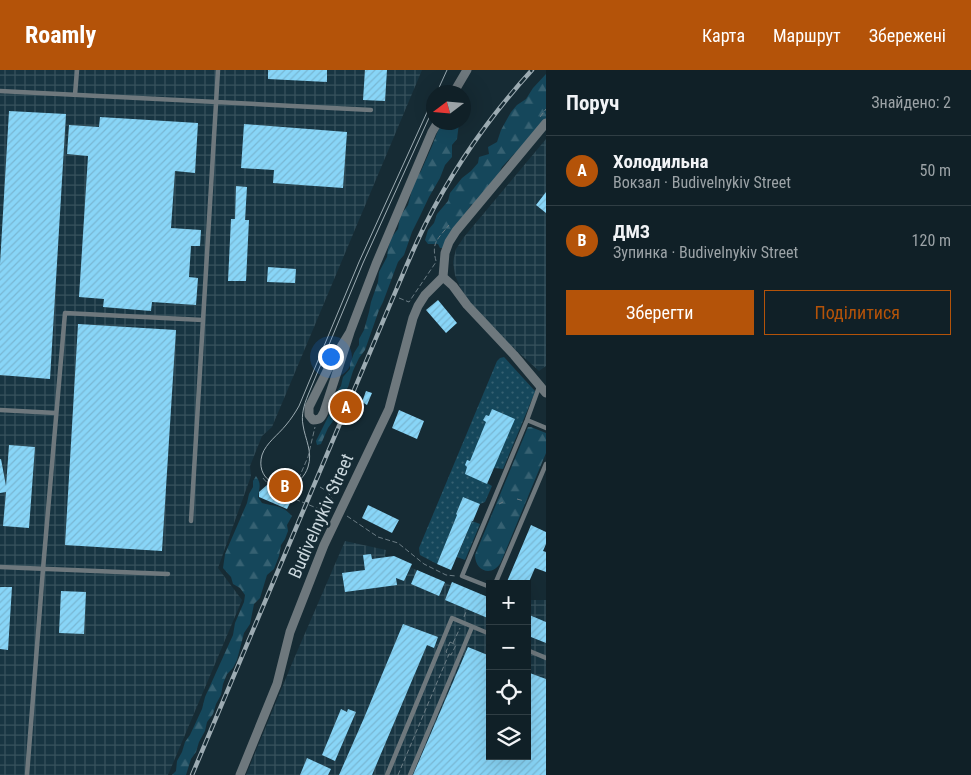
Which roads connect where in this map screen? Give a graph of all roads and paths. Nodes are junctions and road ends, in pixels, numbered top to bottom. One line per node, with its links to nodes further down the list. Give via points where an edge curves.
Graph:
1 (77, 70): 6 (lane)
2 (218, 70): 7 (lane)
3 (467, 70): 4 (street)
4 (458, 85)
5 (0, 91): 6 (lane)
6 (75, 95): 7 (lane)
7 (216, 103): 8 (lane); 14 (lane)
8 (371, 110)
9 (546, 123): 11 (street, via 456,231 445,253)
10 (433, 130): 15 (street)
11 (443, 277): 16 (street); 27 (street, Budivelnykiv Street, via 418,306 389,409)
12 (399, 298): 13 (path)
13 (409, 302)
14 (203, 320): 18 (lane, via 65,313); 33 (lane)
15 (350, 332): 19 (street, via 324,412); 19 (street, via 309,407 309,415)
16 (543, 389): 20 (lane)
17 (0, 410): 18 (lane)
18 (56, 413): 36 (lane)
19 (317, 420): 24 (path, via 308,457)
20 (527, 420): 21 (lane); 38 (lane)
21 (546, 428)
22 (546, 464): 39 (lane)
23 (263, 478): 26 (path, via 274,488)
24 (295, 486): 26 (path); 29 (path)
25 (320, 487): 28 (path)
26 (285, 489): 29 (path, via 285,495)
27 (350, 489): 28 (path); 32 (street, Budivelnykiv Street)
28 (327, 491): 31 (path); 32 (path)
29 (290, 497): 30 (path); 31 (path)
30 (288, 502)
31 (320, 509): 34 (path, via 313,525)
32 (340, 511): 34 (street, Budivelnykiv Street); 38 (path, via 378,537 398,543 424,564 446,575)
33 (191, 521)
34 (332, 529): 53 (street, Budivelnykiv Street, via 294,619 277,684)
35 (0, 566): 36 (lane)
36 (42, 568): 37 (lane); 52 (lane)
37 (168, 574)
38 (462, 576): 40 (lane)
39 (497, 580)
40 (486, 585)
41 (467, 609): 42 (path)
42 (462, 622): 43 (lane); 45 (path); 49 (lane, via 452,618)
43 (472, 627): 44 (lane); 51 (lane)
44 (486, 632)
45 (453, 643): 47 (path, via 450,642 446,652); 47 (path, via 456,644 454,650 452,655)
46 (531, 652): 48 (lane)
47 (449, 654): 50 (path)
48 (546, 658)
49 (424, 687): 50 (path); 54 (lane)
50 (434, 691): 51 (path); 55 (path)
51 (444, 695): 56 (lane)
52 (26, 775)
53 (240, 775)
54 (387, 775)
55 (398, 775)
56 (410, 775)

